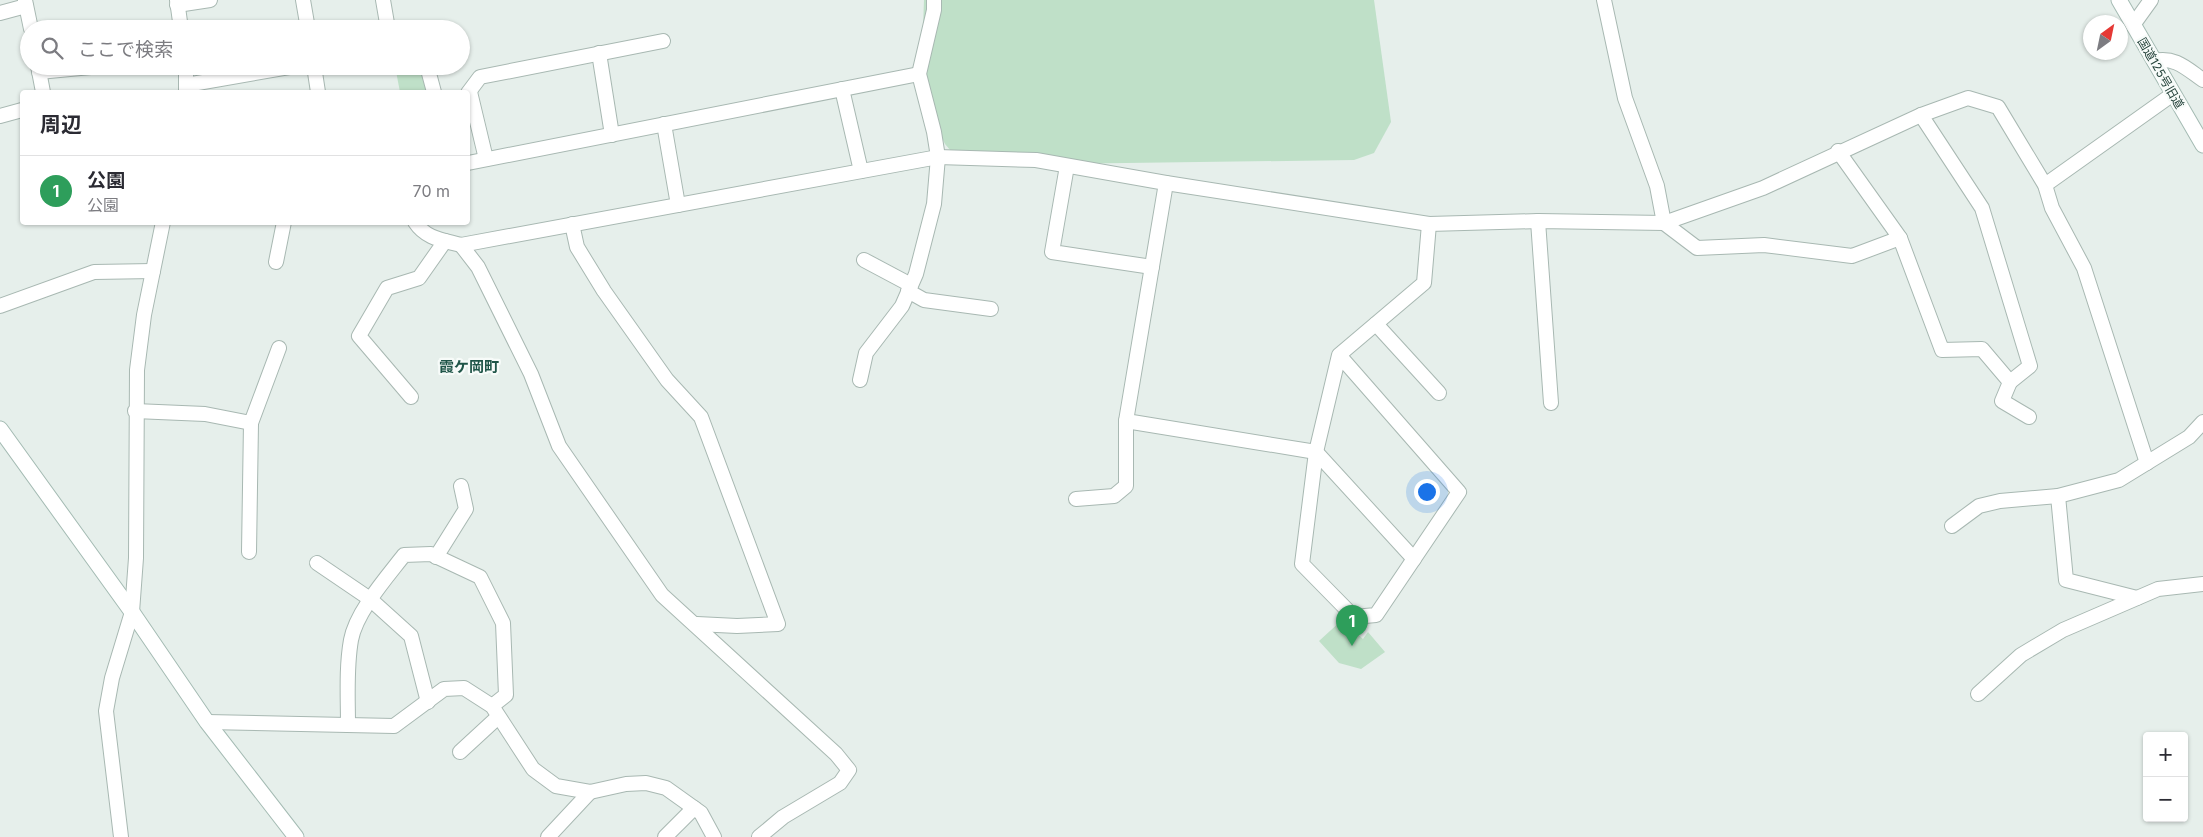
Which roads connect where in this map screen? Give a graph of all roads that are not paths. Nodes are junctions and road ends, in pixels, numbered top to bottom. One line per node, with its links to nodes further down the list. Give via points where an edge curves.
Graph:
1 (210, 0): 9 (street)
2 (303, 0): 13 (street)
3 (383, 0): 14 (street)
4 (934, 0): 19 (street)
5 (1604, 0): 50 (street, via 1625,98 1657,186)
6 (2118, 0): 15 (street, 国道125号旧道)
7 (2151, 0): 15 (street)
8 (26, 3): 10 (street); 11 (street)
9 (177, 3): 12 (street)
10 (0, 13)
11 (29, 20)
12 (180, 20)
13 (306, 20)
14 (386, 20)
15 (2133, 26): 18 (street, 国道125号旧道)
16 (663, 41): 17 (street)
17 (599, 53): 31 (street, via 480,77); 38 (street)
18 (2154, 61): 25 (street, via 2164,58 2176,61); 32 (street, 国道125号旧道)
19 (919, 74): 27 (street); 41 (street)
20 (39, 75): 28 (street)
21 (186, 75): 26 (street)
22 (252, 75): 26 (street)
23 (315, 75): 29 (street)
24 (429, 75): 30 (street)
25 (2203, 80)
26 (186, 89)
27 (842, 89): 37 (street); 45 (street)
28 (43, 90)
29 (318, 90)
30 (433, 90)
31 (470, 91)
32 (2173, 94): 39 (street, 国道125号旧道); 47 (street)
33 (470, 96): 42 (street)
34 (20, 111): 36 (street)
35 (1921, 115): 40 (street); 47 (street, via 1968,98 1998,107); 70 (street, via 1982,208 2030,366)
36 (0, 116)
37 (664, 124): 38 (street); 48 (street)
38 (612, 135): 42 (street)
39 (2203, 145)
40 (1838, 152): 50 (street, via 1763,188); 56 (street)
41 (938, 157): 44 (street, via 1036,160); 45 (street); 63 (street, via 934,204)
42 (486, 160): 43 (street)
43 (470, 163)
44 (1067, 166): 46 (street); 61 (street, via 1052,252)
45 (861, 171): 48 (street)
46 (1166, 183): 52 (street); 61 (street)
47 (2045, 185): 81 (street, via 2052,208 2084,268)
48 (678, 205): 51 (street)
49 (1538, 221): 50 (street); 52 (street); 73 (street)
50 (1664, 223): 56 (street, via 1697,248 1764,244 1852,256)
51 (572, 224): 58 (street); 94 (street, via 577,247 604,290 667,380 701,417 778,624)
52 (1430, 224): 66 (street, via 1424,283)
53 (162, 225): 62 (street)
54 (283, 225): 60 (street)
55 (417, 225): 57 (street, via 431,238)
56 (1900, 238): 70 (street, via 1942,350 1982,349)
57 (445, 241): 58 (street); 72 (street, via 419,278 387,288 359,336)
58 (461, 245): 94 (street, via 478,267 531,374 559,446 662,595)
59 (864, 260): 63 (street)
60 (276, 262)
61 (1152, 267): 76 (street)
62 (153, 271): 64 (street, via 94,272); 74 (street, via 137,370)
63 (910, 288): 65 (street, via 924,300); 69 (street, via 902,306 866,353)
64 (0, 306)
65 (991, 308)
66 (1376, 324): 68 (street); 71 (street)
67 (279, 348): 78 (street)
68 (1339, 355): 80 (street); 88 (street, via 1459,492)
69 (860, 380)
70 (2010, 382): 75 (street, via 2002,401)
71 (1439, 393)
72 (411, 397)
73 (1551, 403)
74 (135, 411): 78 (street, via 205,414); 93 (street, via 136,549)
75 (2030, 417)
76 (1126, 422): 80 (street); 84 (street, via 1126,486 1114,496)
77 (2203, 422): 81 (street, via 2189,436)
78 (251, 423): 86 (street)
79 (0, 429): 93 (street)
80 (1316, 452): 88 (street); 88 (street, via 1302,564 1354,617 1376,614)
81 (2147, 463): 83 (street, via 2120,480)
82 (461, 486): 87 (street, via 466,509)
83 (2058, 496): 85 (street, via 1978,506); 91 (street, via 2066,580)
84 (1076, 499)
85 (1952, 526)
86 (249, 552)
87 (436, 557): 92 (street, via 430,554 404,555); 97 (street, via 480,577 503,623 506,695)
88 (1414, 559)
89 (317, 563): 92 (street)
90 (2203, 584): 91 (street, via 2158,589)
91 (2137, 598): 95 (street, via 2062,630 2021,655)
92 (370, 599): 96 (street, via 411,636); 99 (street, via 351,638)
93 (132, 612): 98 (street); 103 (street, via 112,678 106,711)
94 (697, 624): 108 (street, via 836,754 849,770 840,783 783,817)
95 (1978, 694)
96 (428, 702): 97 (street, via 444,690 464,688); 99 (street, via 394,726)
97 (495, 712): 100 (street); 101 (street, via 533,769 556,786)
98 (207, 722): 99 (street); 104 (street)
99 (348, 725)
100 (460, 752)
101 (590, 792): 102 (street, via 646,783 666,788); 105 (street)
102 (694, 808): 106 (street); 107 (street, via 701,813)
103 (121, 837)
104 (296, 837)
105 (548, 837)
106 (665, 837)
107 (714, 837)
108 (759, 837)

